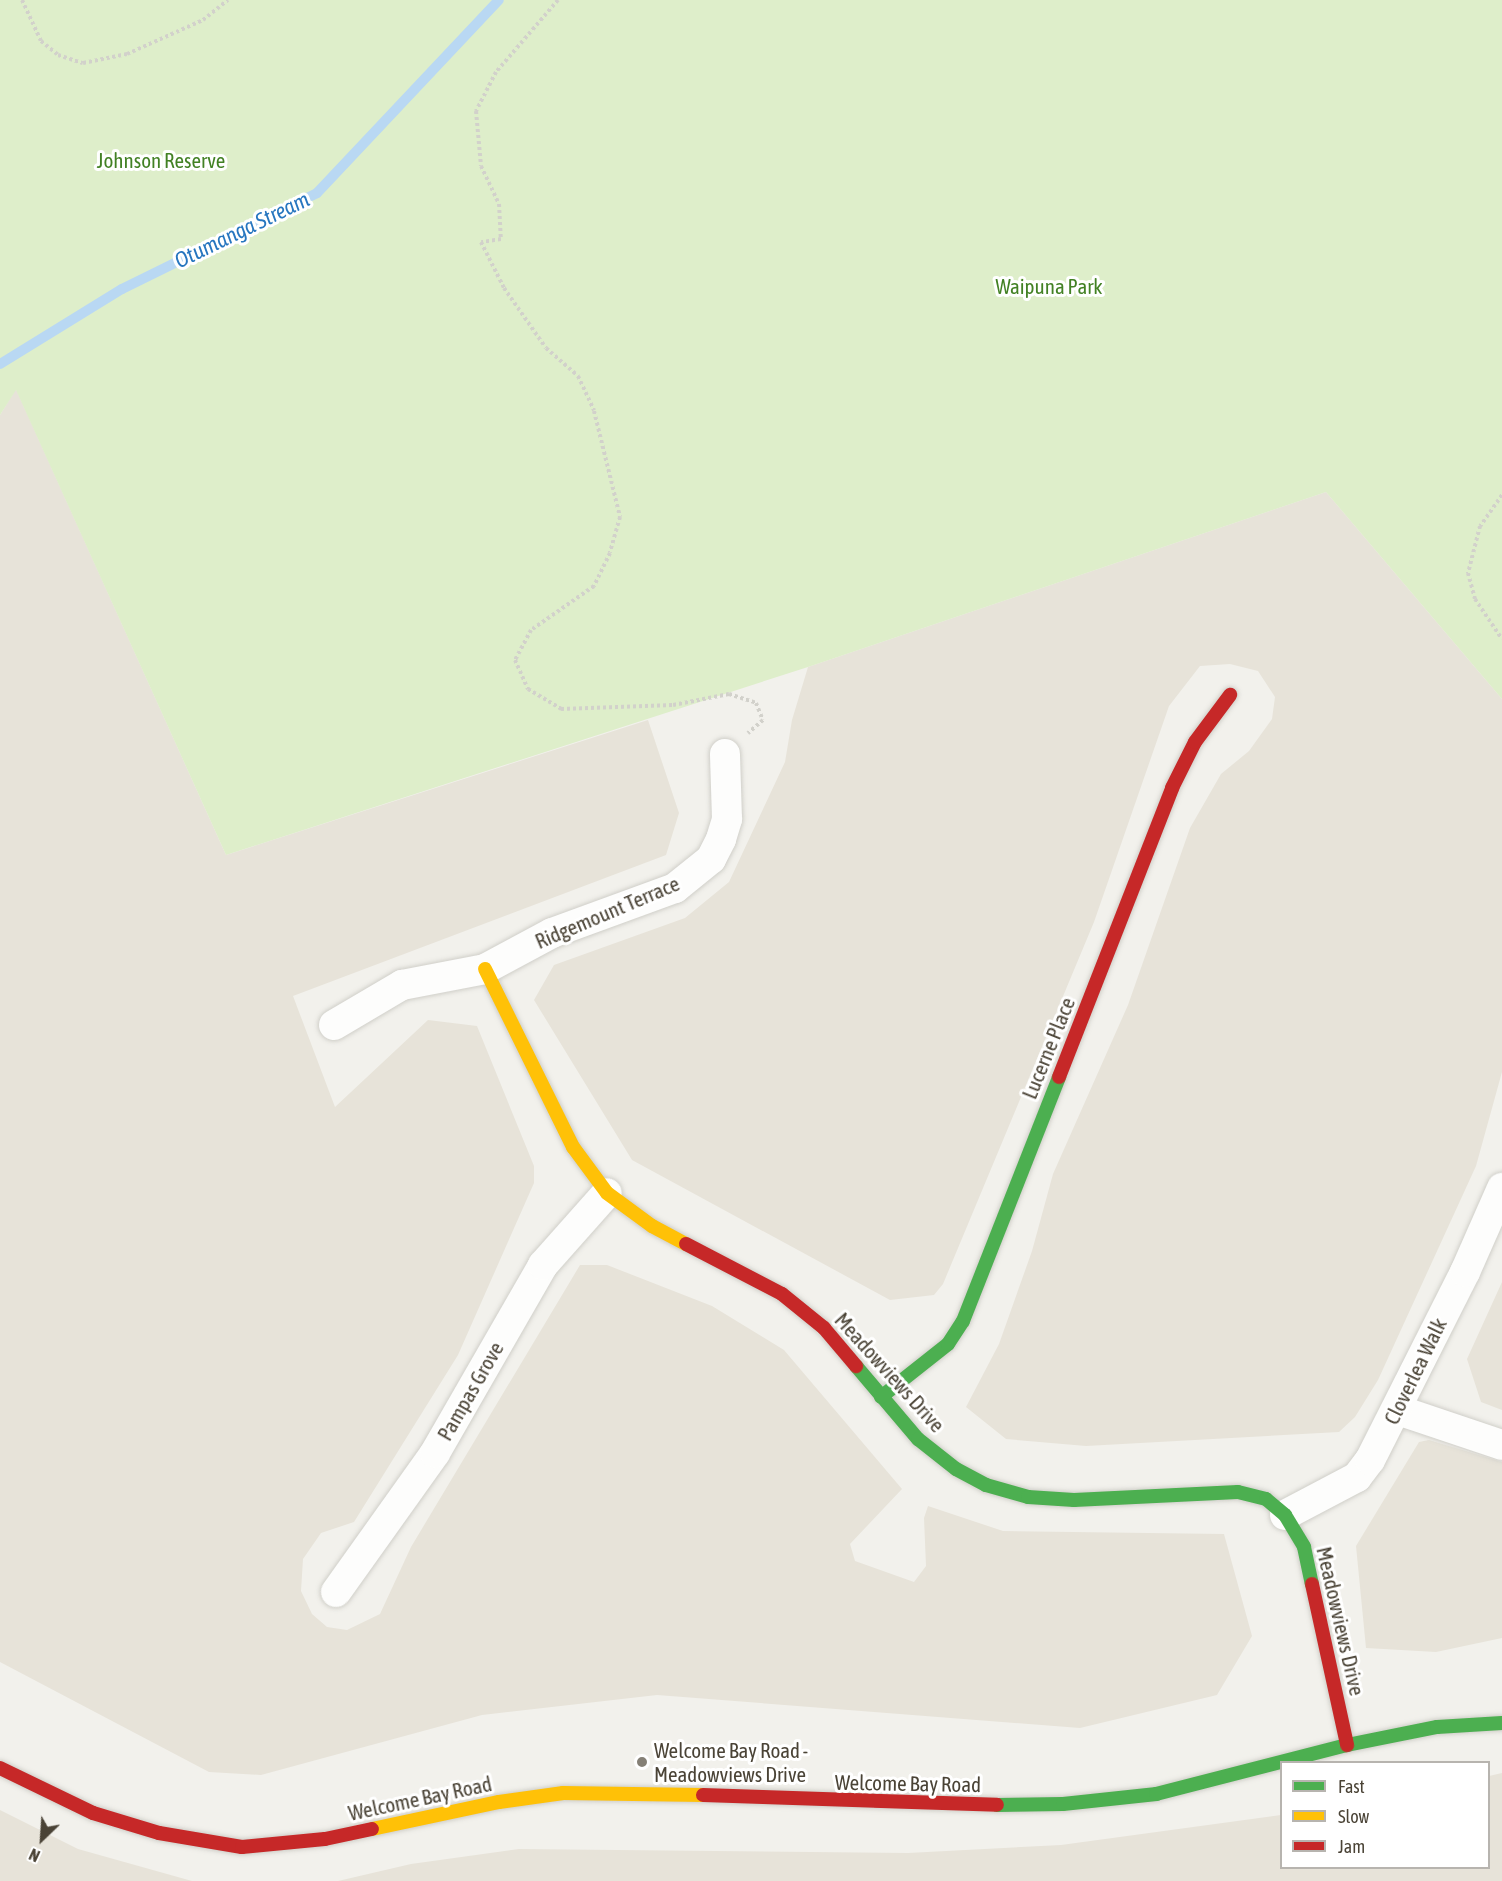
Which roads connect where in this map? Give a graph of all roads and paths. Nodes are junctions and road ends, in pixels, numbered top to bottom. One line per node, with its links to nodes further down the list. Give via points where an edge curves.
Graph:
1 (22, 0): 2 (path, via 41,41 58,55 83,63 127,54 203,20)
2 (228, 0)
3 (558, 0): 7 (path, via 496,72 476,111 481,166 499,204 501,239 481,242 504,288 546,348 578,376 594,411 620,517 610,553 594,586 531,630 515,660 528,689 561,710 673,705 729,694 756,703 763,720)
4 (1502, 495): 5 (path, via 1480,526 1468,573 1475,599)
5 (1502, 639)
6 (1230, 695): 12 (street, Lucerne Place, via 1195,742 1172,788 963,1321 942,1350)
7 (725, 754): 8 (street, Ridgemount Terrace, via 727,819 711,859 675,888 552,933)
8 (484, 969): 9 (street, Ridgemount Terrace, via 402,985); 11 (street, Meadowviews Drive, via 573,1147)
9 (334, 1026)
10 (1502, 1188): 13 (street, Cloverlea Walk)
11 (607, 1193): 12 (street, Meadowviews Drive, via 652,1226 782,1294 824,1328); 16 (street, Pampas Grove, via 543,1265 435,1453)
12 (881, 1397): 15 (street, Meadowviews Drive, via 918,1439 986,1485 1028,1497 1074,1500 1238,1492 1266,1498)
13 (1398, 1410): 14 (street); 15 (street, Cloverlea Walk, via 1357,1477)
14 (1502, 1445)
15 (1286, 1515): 18 (street, Meadowviews Drive, via 1304,1547)
16 (336, 1592)
17 (1502, 1723): 18 (street, Welcome Bay Road, via 1437,1727)
18 (1347, 1745): 19 (street, Welcome Bay Road)
19 (1285, 1761)
20 (1280, 1762): 21 (street, Welcome Bay Road, via 1156,1794 1063,1804 970,1806 564,1792 325,1839 242,1847 159,1833 93,1813)
21 (0, 1768)

